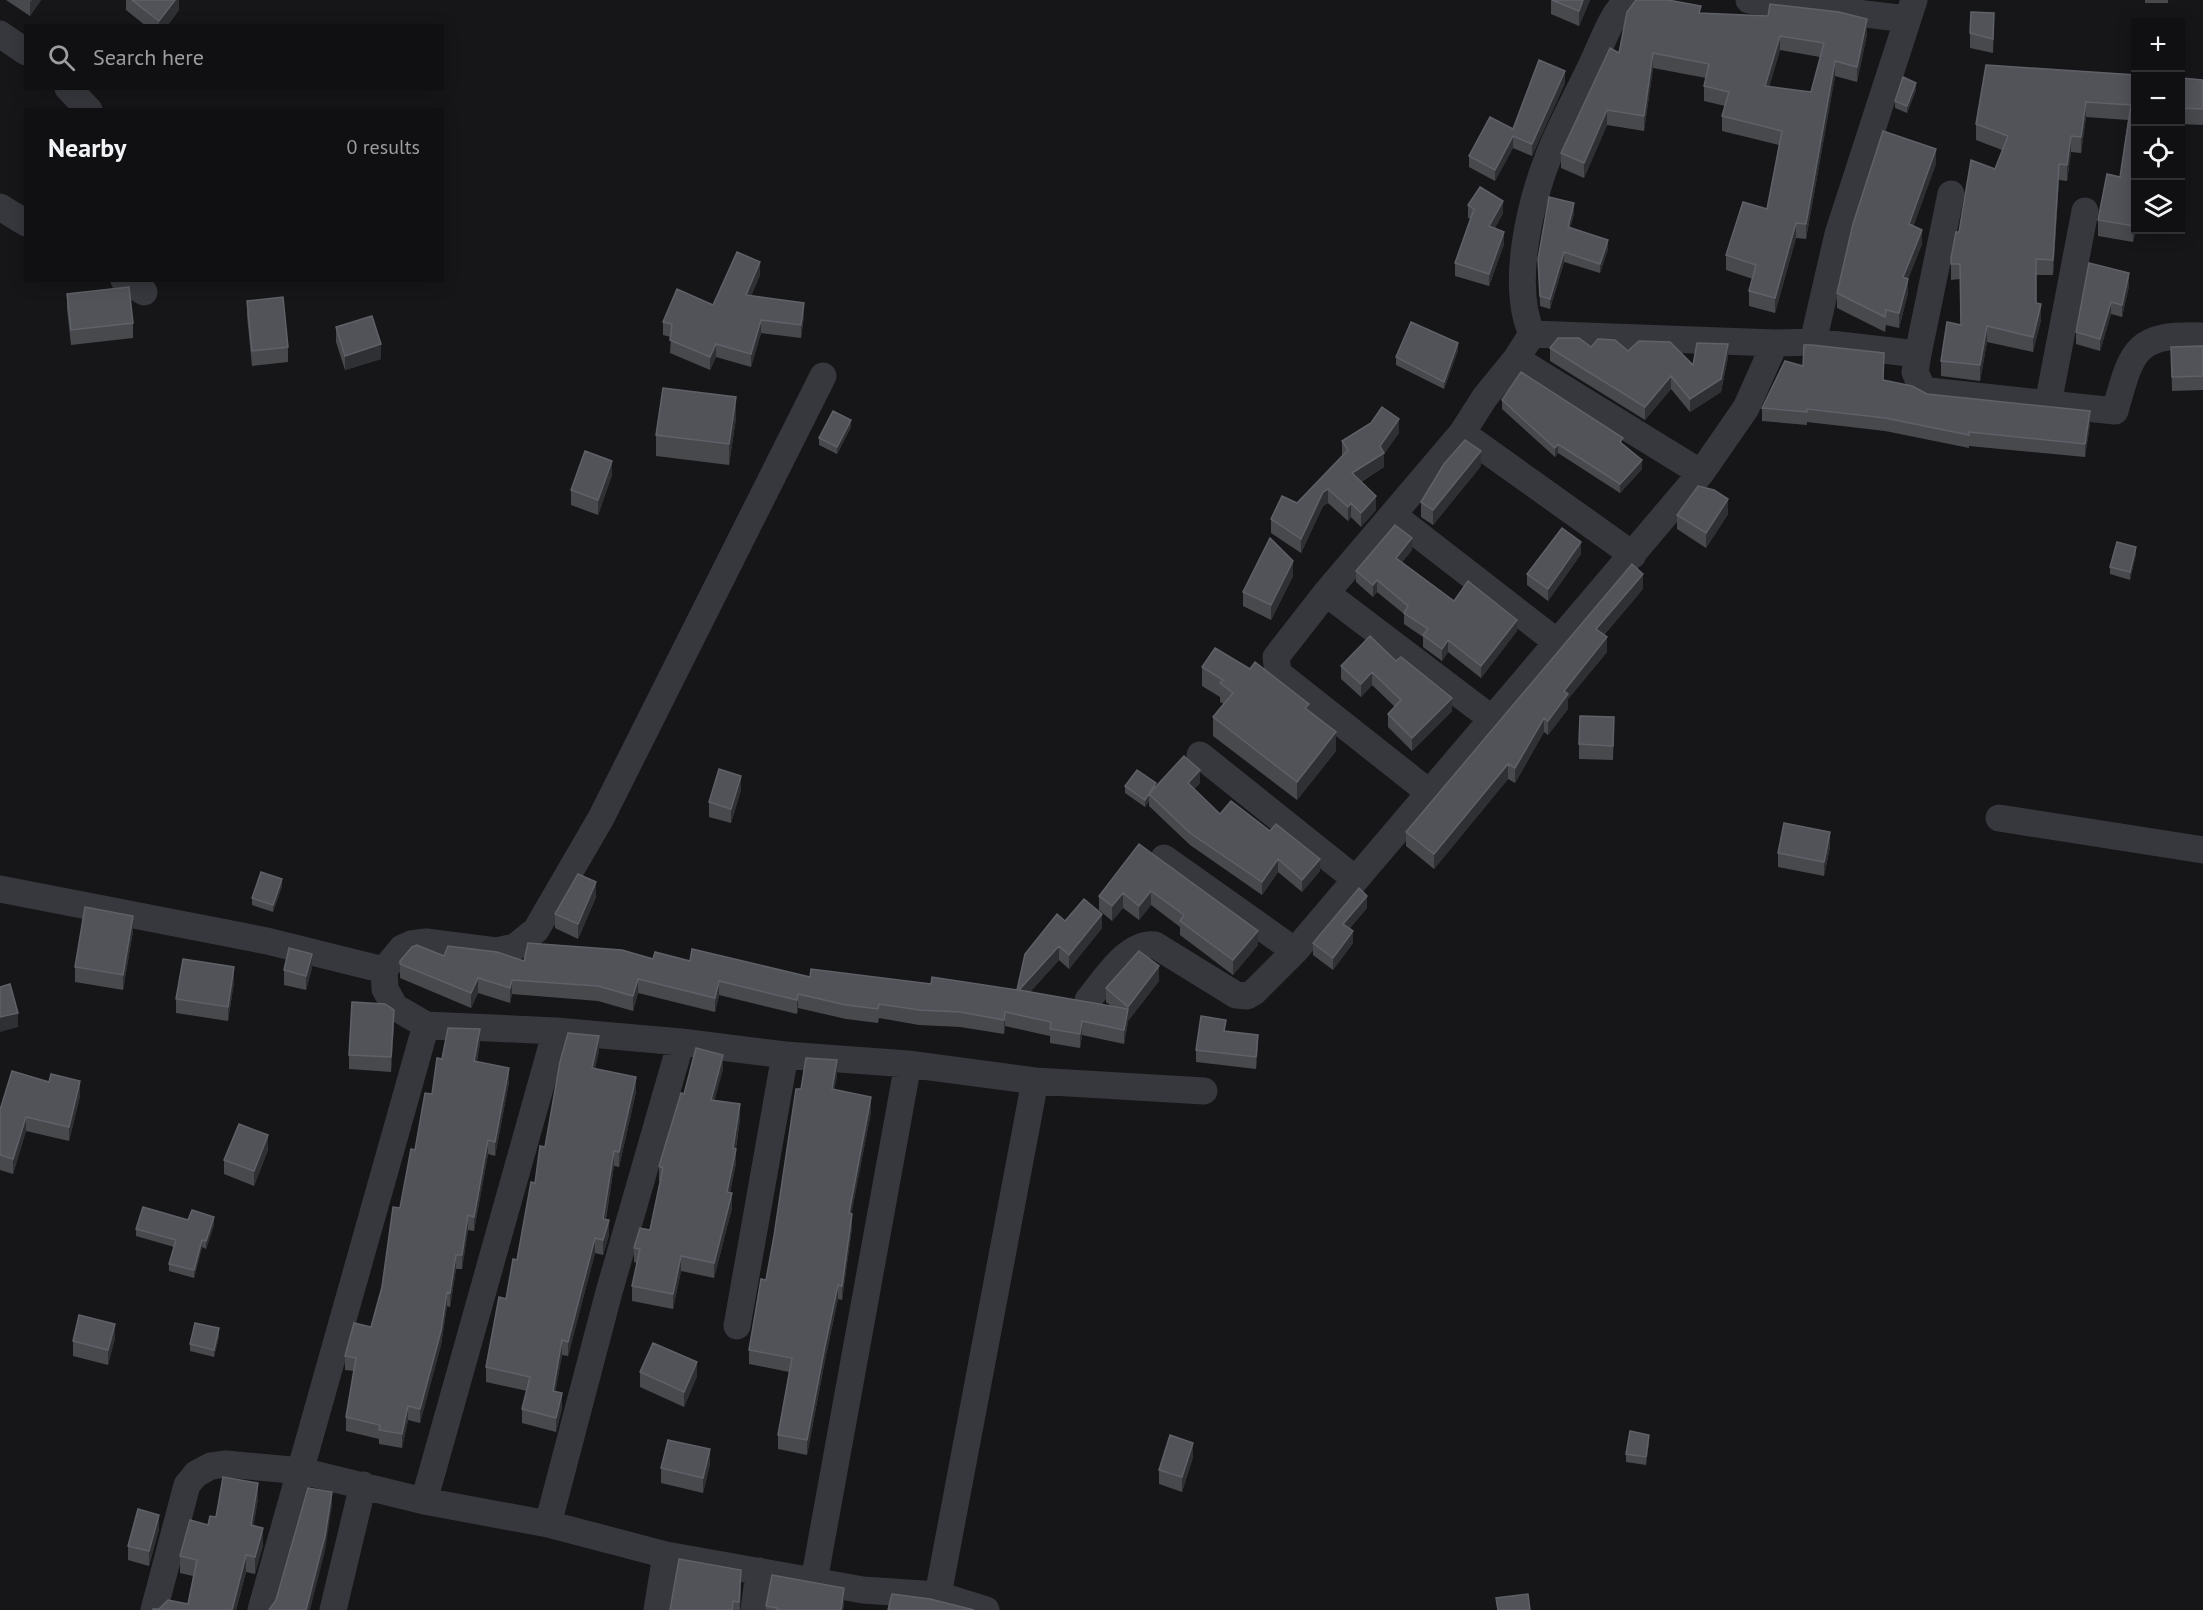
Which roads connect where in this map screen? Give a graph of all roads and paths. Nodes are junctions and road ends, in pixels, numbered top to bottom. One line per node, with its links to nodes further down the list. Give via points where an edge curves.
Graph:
1 (1628, 0): 12 (street, via 1612,22 1549,155 1537,195 1528,231 1524,279 1525,319)
2 (1749, 0): 3 (street)
3 (1910, 10): 14 (street, via 1838,234)
4 (0, 34): 5 (street)
5 (24, 50)
6 (70, 90): 7 (street)
7 (87, 108)
8 (1951, 194): 16 (street)
9 (0, 207): 11 (street)
10 (2085, 211): 19 (street)
11 (24, 222)
12 (1532, 334): 15 (street); 17 (street)
13 (2203, 336): 19 (street, via 2176,334 2146,343 2128,366 2115,411)
14 (1813, 342): 15 (street); 16 (street)
15 (1775, 343): 21 (street, via 1746,408)
16 (1918, 354): 19 (street, via 1917,381 1929,391)
17 (1516, 359): 20 (street); 21 (street)
18 (823, 376): 35 (street, via 601,818 536,930 515,946 496,951 426,942 411,944 402,948)
19 (2048, 404)
20 (1462, 433): 22 (street); 23 (street)
21 (1701, 473): 23 (street)
22 (1393, 515): 24 (street); 25 (street)
23 (1633, 555): 25 (street)
24 (1326, 593): 26 (street); 28 (street, via 1276,657 1278,673)
25 (1558, 643): 26 (street)
26 (1492, 719): 28 (street)
27 (1200, 755): 32 (street)
28 (1431, 794): 32 (street)
29 (1999, 818): 30 (street)
30 (2203, 850)
31 (1164, 858): 34 (street)
32 (1355, 879): 34 (street)
33 (0, 889): 35 (street, via 267,941)
34 (1295, 951): 36 (street, via 1247,996 1236,995 1155,945 1147,944 1129,953)
35 (384, 970): 37 (street, via 386,989 395,1007)
36 (1088, 1000)
37 (426, 1025): 38 (street); 45 (street)
38 (556, 1031): 39 (street); 47 (street)
39 (681, 1042): 40 (street); 48 (street)
40 (785, 1055): 41 (street); 44 (street)
41 (908, 1064): 42 (street); 51 (street)
42 (1035, 1081): 43 (street); 52 (street)
43 (1204, 1091)
44 (737, 1326)
45 (302, 1471): 46 (street); 55 (street, via 226,1464 195,1474 182,1499); 56 (street)
46 (363, 1485): 47 (street); 57 (street)
47 (424, 1501): 48 (street)
48 (548, 1524): 49 (street)
49 (666, 1555): 50 (street); 58 (street)
50 (759, 1571): 51 (street); 59 (street)
51 (814, 1581): 53 (street)
52 (939, 1595): 53 (street); 54 (street)
53 (862, 1600)
54 (977, 1609)
55 (154, 1610)
56 (261, 1610)
57 (333, 1610)
58 (657, 1610)
59 (754, 1610)

